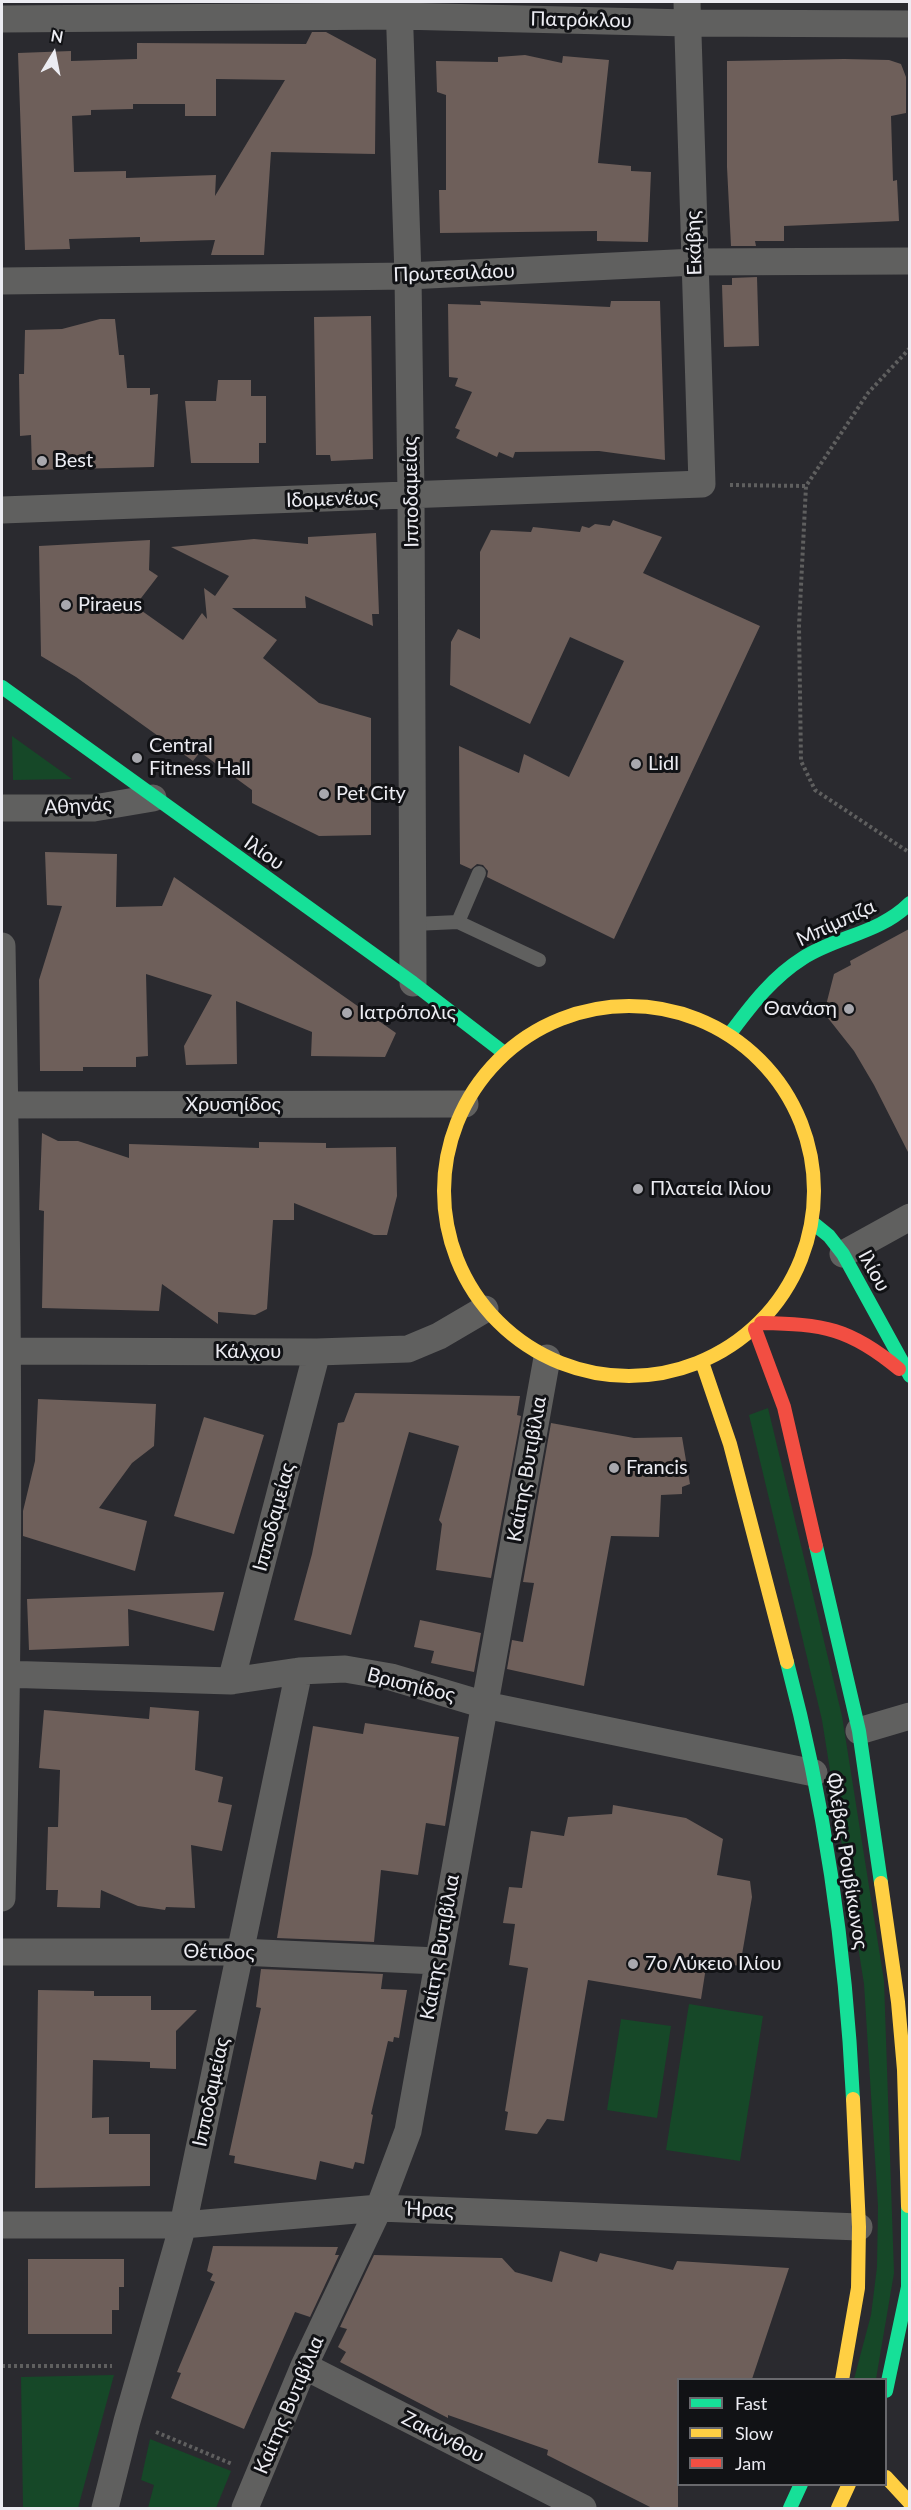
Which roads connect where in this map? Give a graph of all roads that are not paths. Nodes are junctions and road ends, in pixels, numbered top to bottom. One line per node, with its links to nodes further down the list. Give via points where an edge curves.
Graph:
1 (399, 9): 2 (street, Πατρόκλου); 3 (street, Πατρόκλου); 7 (street, Ιπποδαμείας)
2 (688, 12): 4 (street, Πατρόκλου); 6 (street, Εκάβης)
3 (2, 18)
4 (909, 24)
5 (908, 261): 6 (street, Πρωτεσιλάου)
6 (695, 262): 7 (street, Πρωτεσιλάου); 9 (street, Εκάβης)
7 (408, 276): 8 (street, Πρωτεσιλάου); 10 (street, Ιπποδαμείας)
8 (2, 281)
9 (702, 484): 10 (street, Ιδομενέως)
10 (411, 496): 11 (street, Ιδομενέως); 18 (street, Ιπποδαμείας)
11 (2, 510)
12 (2, 687): 13 (street, Ιλίου)
13 (153, 798): 14 (street, Αθηνάς, via 94,808); 21 (street, Ιλίου)
14 (2, 808)
15 (479, 873): 17 (lane)
16 (909, 903): 22 (street, Μπίμπιζα, via 899,914 870,930 804,957 763,990)
17 (458, 922): 18 (lane); 20 (lane)
18 (414, 924): 21 (street, Ιπποδαμείας)
19 (2, 946): 25 (street)
20 (539, 960)
21 (413, 983): 23 (street, Ιλίου)
22 (732, 1031): 23 (street, via 657,1008 620,1006 584,1012 549,1024); 27 (street, via 780,1083 798,1115 810,1149 815,1186)
23 (503, 1052): 24 (street)
24 (465, 1104): 25 (street, Χρυσηίδος); 29 (street, via 449,1143 443,1185 446,1227 460,1268)
25 (3, 1105): 31 (street)
26 (909, 1217): 28 (street)
27 (813, 1223): 28 (street, Ιλίου); 30 (street, via 793,1280)
28 (843, 1254): 35 (street, Ιλίου)
29 (486, 1309): 32 (street, Κάλχου, via 408,1349); 33 (street, via 522,1343)
30 (758, 1326): 34 (street); 35 (street, Ιλίου, via 816,1325 849,1334 872,1345); 41 (street, Φλέβας Ρουβίκωνος, via 784,1407)
31 (5, 1351): 32 (street, Κάλχου); 37 (street)
32 (317, 1353): 38 (street, Ιπποδαμείας)
33 (547, 1358): 34 (street, via 598,1374 624,1377 677,1371); 39 (street, Καίτης Βυτιβίλια)
34 (702, 1362): 42 (street, Φλέβας Ρουβίκωνος, via 730,1444)
35 (909, 1377)
36 (299, 1671): 38 (street, Βρισηίδος); 39 (street, Βρισηίδος, via 345,1669 391,1677); 45 (street, Ιπποδαμείας)
37 (5, 1674): 38 (street, Βρισηίδος); 43 (street)
38 (231, 1681)
39 (485, 1705): 42 (street, Βρισηίδος); 46 (street, Καίτης Βυτιβίλια)
40 (909, 1716): 41 (street)
41 (859, 1731): 47 (street, Φλέβας Ρουβίκωνος)
42 (814, 1773): 51 (street, Φλέβας Ρουβίκωνος, via 849,2008)
43 (2, 1898)
44 (2, 1952): 45 (street, Θέτιδος)
45 (240, 1952): 46 (street, Θέτιδος); 50 (street, Ιπποδαμείας)
46 (437, 1962): 48 (street, Καίτης Βυτιβίλια, via 408,2131)
47 (907, 2069): 52 (street, Φλέβας Ρουβίκωνος)
48 (379, 2208): 50 (street, Ήρας); 51 (street, Ήρας); 53 (street, Καίτης Βυτιβίλια)
49 (2, 2225): 50 (street, Ήρας)
50 (183, 2225): 60 (street, Ιπποδαμείας)
51 (859, 2227): 54 (street, Φλέβας Ρουβίκωνος, via 858,2288)
52 (909, 2286): 55 (street, Φλέβας Ρουβίκωνος)
53 (304, 2366): 61 (street, Καίτης Βυτιβίλια); 62 (street, Ζακύνθου)
54 (842, 2378)
55 (887, 2382)
56 (887, 2478): 59 (street)
57 (800, 2486): 63 (street)
58 (848, 2486): 64 (street)
59 (909, 2503)
60 (105, 2508)
61 (245, 2508)
62 (583, 2508)
63 (790, 2508)
64 (838, 2508)

